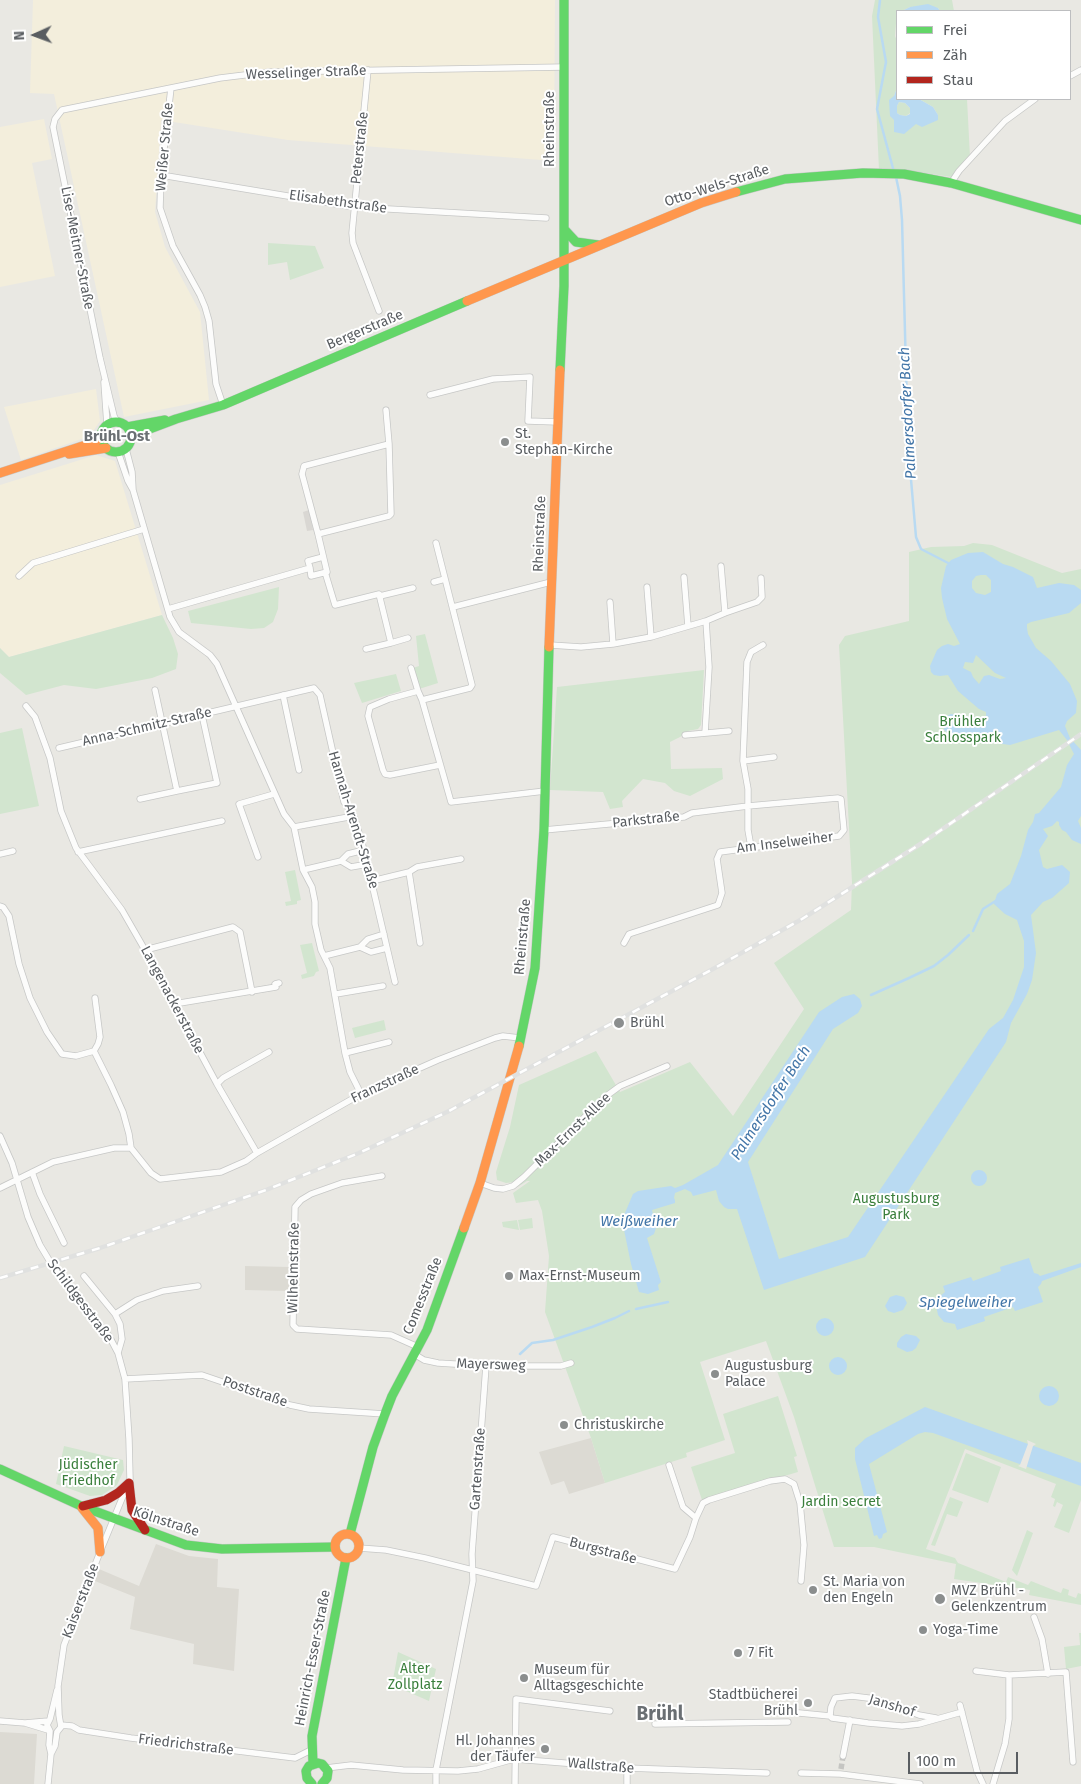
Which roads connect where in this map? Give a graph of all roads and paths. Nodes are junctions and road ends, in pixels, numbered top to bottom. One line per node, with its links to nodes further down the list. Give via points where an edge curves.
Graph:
1 (564, 0): 2 (main road, Rheinstraße)
2 (564, 67): 3 (street, Wesselinger Straße); 12 (main road, Rheinstraße)
3 (368, 70): 4 (street, Wesselinger Straße, via 269,72); 9 (street, Peterstraße)
4 (171, 88): 6 (street, Wesselinger Straße, via 72,107 62,110); 7 (street, Weißer Straße)
5 (1033, 100): 8 (street, via 1005,121)
6 (55, 119): 16 (street, Lise-Meitner-Straße, via 53,127)
7 (161, 174): 9 (street, Elisabethstraße); 18 (street, Weißer Straße, via 160,208 173,246 206,309 216,384)
8 (952, 183): 11 (main road, Otto-Wels-Straße); 13 (main road, Otto-Wels-Straße, via 904,174 834,174 785,179 701,203)
9 (354, 207): 10 (street, Elisabethstraße); 15 (street, Peterstraße, via 353,243)
10 (546, 218)
11 (1081, 220)
12 (564, 229): 13 (main road, via 576,242); 14 (main road, Rheinstraße)
13 (601, 246): 14 (main road, Otto-Wels-Straße)
14 (563, 261): 18 (main road, Bergerstraße); 22 (main road, Rheinstraße)
15 (378, 311)
16 (104, 378): 21 (street, Lise-Meitner-Straße); 23 (street, Lise-Meitner-Straße)
17 (430, 395): 22 (street, via 493,379 530,377 528,421)
18 (223, 405): 20 (main road, Bergerstraße)
19 (386, 410): 27 (street)
20 (176, 419): 24 (main road, Bergerstraße); 25 (main road, Bergerstraße)
21 (117, 422): 23 (main road); 24 (main road)
22 (558, 422): 44 (main road, Rheinstraße)
23 (107, 425): 26 (main road)
24 (128, 427): 25 (main road)
25 (132, 436): 29 (main road, via 129,445)
26 (101, 438): 28 (main road); 30 (main road)
27 (389, 444): 33 (street, via 391,514); 33 (street, via 304,466 302,474)
28 (106, 448): 29 (main road); 30 (main road)
29 (122, 450): 32 (street, via 128,481)
30 (58, 455): 31 (main road)
31 (0, 473)
32 (144, 529): 39 (street, via 34,563); 50 (street)
33 (318, 534): 35 (street)
34 (436, 543): 42 (street)
35 (323, 557): 37 (street, via 308,561); 38 (street)
36 (721, 566): 51 (street)
37 (310, 568): 38 (street, via 312,576); 50 (street)
38 (325, 572): 47 (street, via 335,605)
39 (19, 576)
40 (684, 577): 53 (street)
41 (761, 578): 51 (street, via 762,597 757,602)
42 (445, 579): 43 (street); 49 (street)
43 (434, 582)
44 (552, 582): 49 (street); 58 (main road, Rheinstraße)
45 (413, 588): 47 (street)
46 (647, 588): 54 (street)
47 (380, 596): 56 (street)
48 (610, 602): 57 (street)
49 (453, 607): 66 (street, via 472,686)
50 (168, 609): 68 (street, via 179,632 217,664)
51 (725, 613): 52 (street)
52 (706, 621): 53 (street); 72 (street, via 709,666)
53 (688, 626): 54 (street)
54 (651, 636): 57 (street)
55 (408, 638): 56 (street)
56 (391, 643): 60 (street)
57 (613, 644): 58 (street)
58 (550, 645): 80 (main road, Rheinstraße)
59 (763, 646): 76 (street, via 752,652 747,662)
60 (366, 648)
61 (412, 668): 64 (street)
62 (314, 688): 65 (street, Anna-Schmitz-Straße); 84 (street, Hannah-Arendt-Straße, via 320,695 344,802)
63 (155, 690): 70 (street)
64 (418, 691): 66 (street); 77 (street, via 370,707 368,716 383,770 390,775)
65 (283, 695): 68 (street, Anna-Schmitz-Straße); 78 (street)
66 (422, 700): 77 (street)
67 (26, 706): 92 (street, Langenackerstraße, via 35,717 50,758 61,810)
68 (235, 706): 69 (street, Anna-Schmitz-Straße); 81 (street)
69 (202, 715): 70 (street, Anna-Schmitz-Straße); 79 (street, via 217,783)
70 (162, 724): 74 (street, Anna-Schmitz-Straße); 79 (street)
71 (729, 731): 72 (street)
72 (705, 733): 73 (street)
73 (685, 735)
74 (59, 748)
75 (774, 757): 76 (street)
76 (742, 761): 83 (street)
77 (440, 765): 80 (street, via 451,802)
78 (299, 770)
79 (177, 791): 82 (street)
80 (545, 791): 88 (main road, Rheinstraße)
81 (274, 794): 87 (street); 94 (street, via 239,804)
82 (140, 799)
83 (748, 806): 85 (street, Parkstraße, via 838,798 843,804); 88 (street, Parkstraße, via 692,812 684,817); 89 (street)
84 (354, 816): 87 (street); 90 (street, Hannah-Arendt-Straße)
85 (843, 818): 89 (street, Am Inselweiher, via 844,830 839,836)
86 (222, 821): 92 (street)
87 (294, 827): 98 (street)
88 (544, 830): 116 (main road, Rheinstraße, via 535,968)
89 (751, 848): 104 (street, Am Inselweiher, via 724,850 718,855 722,894 718,905 629,934)
90 (364, 850): 96 (street, via 348,854); 97 (street, Hannah-Arendt-Straße)
91 (13, 851): 93 (street)
92 (78, 852): 107 (street, Langenackerstraße, via 122,910)
93 (0, 854)
94 (258, 857)
95 (461, 859): 99 (street, via 417,867)
96 (341, 861): 97 (street, via 351,867); 98 (street)
97 (368, 864): 100 (street, Hannah-Arendt-Straße)
98 (303, 870): 108 (street, via 312,887 315,924)
99 (409, 872): 100 (street); 103 (street)
100 (372, 881): 102 (street, Hannah-Arendt-Straße)
101 (0, 906): 118 (street, via 9,916 30,998 56,1048 69,1056)
102 (384, 934): 105 (street, via 368,939); 106 (street, Hannah-Arendt-Straße)
103 (420, 943)
104 (624, 944)
105 (360, 947): 106 (street, via 371,952); 108 (street)
106 (387, 948): 109 (street, Hannah-Arendt-Straße)
107 (145, 950): 112 (street, via 233,927 240,932); 115 (street, Langenackerstraße)
108 (324, 956): 113 (street)
109 (395, 982)
110 (279, 983): 112 (street, via 275,984 276,987)
111 (383, 986): 113 (street)
112 (252, 992): 115 (street)
113 (336, 994): 120 (street, via 334,1000)
114 (95, 998): 118 (street, via 100,1037)
115 (174, 1004): 123 (street, Langenackerstraße)
116 (520, 1038): 121 (main road, Rheinstraße); 124 (street, Franzstraße, via 495,1038)
117 (389, 1042): 120 (street)
118 (94, 1051): 126 (street, via 123,1112)
119 (269, 1052): 123 (street)
120 (344, 1053): 124 (street)
121 (513, 1065): 131 (main road, Comesstraße)
122 (667, 1066): 131 (street, Max-Ernst-Allee, via 620,1086 604,1097 513,1186 503,1189)
123 (217, 1084): 127 (street, Langenackerstraße)
124 (361, 1094): 127 (street, Franzstraße)
125 (0, 1136): 130 (street, Schildgesstraße)
126 (131, 1148): 127 (street, Franzstraße, via 155,1176 166,1179 221,1172 236,1167); 128 (street, via 114,1148 53,1162)
127 (257, 1153)
128 (32, 1172): 130 (street); 133 (street, Schildgesstraße)
129 (382, 1176): 137 (street, Wilhelmstraße, via 342,1183 311,1194 295,1207 293,1325 297,1329 391,1335)
130 (18, 1179): 132 (street); 138 (street, Schildgesstraße, via 28,1217 45,1254)
131 (480, 1183): 137 (main road, Comesstraße, via 435,1310)
132 (0, 1188)
133 (64, 1243)
134 (84, 1276): 136 (street, Schildgesstraße)
135 (198, 1286): 136 (street, via 163,1291 137,1300)
136 (115, 1314): 138 (street, Schildgesstraße, via 122,1332)
137 (416, 1350): 140 (street, Mayersweg, via 424,1360); 142 (main road, Comesstraße)
138 (118, 1353): 141 (street, Schildgesstraße)
139 (571, 1363): 140 (street, Mayersweg, via 562,1366)
140 (486, 1366): 155 (street, Gartenstraße)
141 (125, 1379): 142 (street, Poststraße, via 202,1375 290,1405); 145 (street, Schildgesstraße)
142 (385, 1414): 150 (main road, Comesstraße)
143 (669, 1465): 147 (street, via 683,1507)
144 (0, 1469): 146 (main road, Kölnstraße)
145 (129, 1483): 146 (main road, via 106,1500); 148 (street, Schildgesstraße); 149 (main road, via 132,1510)
146 (81, 1506): 148 (main road, Kölnstraße); 153 (main road, via 98,1528)
147 (696, 1518): 155 (street, Burgstraße, via 675,1570 553,1537 536,1586); 156 (street, via 703,1504 710,1500 778,1479 791,1481 798,1492 802,1518)
148 (113, 1519): 149 (main road, Kölnstraße); 153 (street, Kaiserstraße)
149 (145, 1530): 151 (main road, Kölnstraße, via 195,1547)
150 (350, 1534): 151 (main road, via 339,1536); 152 (main road, via 356,1538)
151 (335, 1547): 154 (main road, via 337,1553)
152 (359, 1548): 154 (main road, via 356,1554); 155 (street, via 425,1558)
153 (100, 1552): 161 (street, Kaiserstraße, via 64,1645)
154 (346, 1558): 175 (main road, Heinrich-Esser-Straße)
155 (473, 1572): 183 (street, Gartenstraße)
156 (801, 1581)
157 (1034, 1617): 159 (street)
158 (976, 1671): 160 (street)
159 (1048, 1674): 160 (street); 179 (street, via 1066,1672)
160 (1009, 1676): 194 (street, via 1007,1732)
161 (58, 1686): 167 (street, Kaiserstraße); 169 (street, Kaiserstraße)
162 (610, 1710): 178 (street, via 516,1699)
163 (789, 1712): 164 (street, Janshof)
164 (830, 1716): 165 (street, Janshof, via 835,1698 852,1696); 168 (street, Janshof)
165 (938, 1718): 168 (street, Janshof, via 902,1726); 193 (street, Janshof, via 961,1709)
166 (0, 1720): 171 (street)
167 (49, 1720): 169 (street, via 55,1718); 171 (street); 173 (street)
168 (850, 1720): 177 (street)
169 (60, 1722): 174 (street); 175 (street, Friedrichstraße, via 79,1730 295,1758)
170 (788, 1722): 172 (street)
171 (25, 1724): 173 (street)
172 (655, 1724)
173 (49, 1731): 174 (street); 176 (street)
174 (57, 1732): 176 (street)
175 (311, 1750): 180 (main road, Heinrich-Esser-Straße)
176 (51, 1754): 186 (street)
177 (843, 1756)
178 (514, 1758): 182 (street, Wallstraße); 183 (street, Wallstraße, via 478,1769); 190 (street)
179 (1073, 1762)
180 (312, 1764): 181 (main road, via 318,1763); 187 (main road, Heinrich-Esser-Straße, via 306,1774)
181 (326, 1768): 183 (street, Wallstraße, via 350,1765); 188 (main road, via 328,1778)
182 (627, 1768): 184 (street, Wallstraße); 191 (street)
183 (436, 1770): 189 (street, Gartenstraße)
184 (767, 1773)
185 (801, 1773): 192 (street, via 841,1771)
186 (48, 1784)
187 (311, 1784)
188 (322, 1784)
189 (436, 1784)
190 (515, 1784)
191 (627, 1784)
192 (920, 1784)
193 (983, 1784)
194 (993, 1784)

